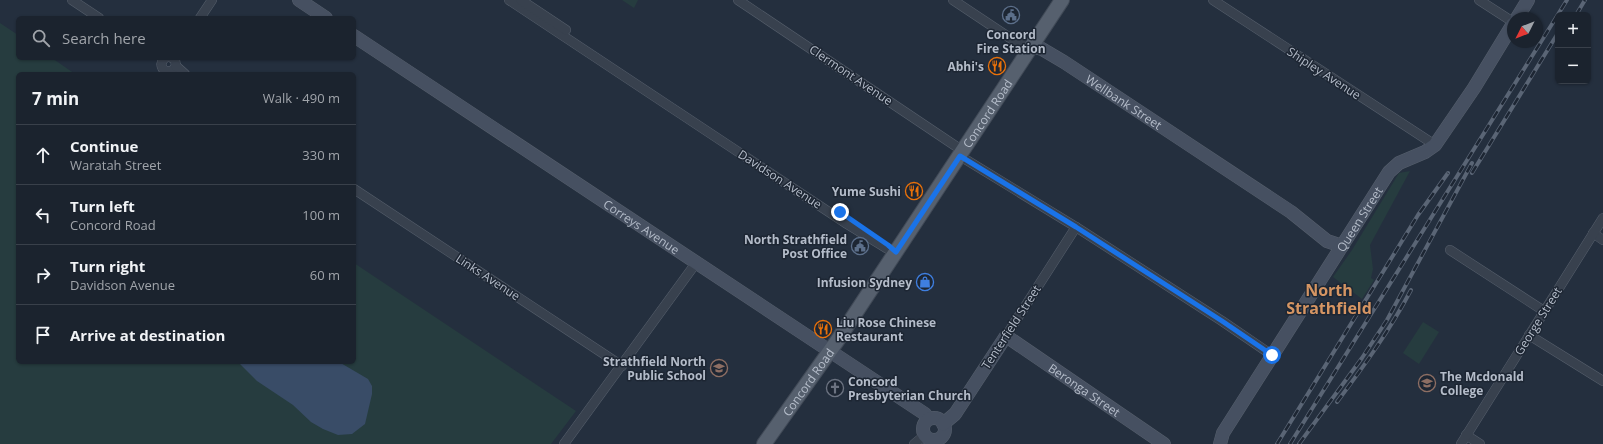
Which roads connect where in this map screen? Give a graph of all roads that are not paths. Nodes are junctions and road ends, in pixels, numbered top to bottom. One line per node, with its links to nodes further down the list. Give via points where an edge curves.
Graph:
1 (72, 0): 13 (street)
2 (212, 0): 14 (street)
3 (299, 0): 15 (street)
4 (509, 0): 34 (street, Davidson Avenue, via 848,224)
5 (521, 0): 34 (street, Davidson Avenue)
6 (738, 0): 24 (street, Clermont Avenue)
7 (953, 0): 19 (street, Wellbank Street, via 1013,40)
8 (1062, 0): 19 (main road, Concord Road)
9 (1213, 0): 23 (street, Shipley Avenue)
10 (1479, 0): 16 (street)
11 (1528, 0): 12 (street)
12 (1521, 12)
13 (96, 16)
14 (201, 16)
15 (323, 16)
16 (1507, 19)
17 (1507, 33): 23 (street, Queen Street)
18 (356, 37): 36 (street, Correys Avenue)
19 (1032, 46): 24 (main road, Concord Road); 26 (street, Wellbank Street, via 1064,62)
20 (162, 60): 21 (street, via 164,70)
21 (175, 65): 22 (street)
22 (183, 72)
23 (1435, 145): 32 (street, Queen Street, via 1394,167)
24 (962, 153): 28 (street, Clermont Avenue); 34 (main road, Concord Road)
25 (356, 190): 42 (street, Links Avenue)
26 (1291, 212): 31 (street, Wellbank Street); 32 (street, Wellbank Street, via 1322,229)
27 (1603, 218): 29 (street, George Street)
28 (1076, 227): 39 (street, Tenterfield Street); 41 (street, Clermont Avenue)
29 (1593, 233): 30 (street); 37 (street, George Street)
30 (1603, 240)
31 (1327, 241): 32 (street, Wellbank Street); 35 (street)
32 (1342, 244): 35 (street, Queen Street)
33 (1450, 250): 37 (street)
34 (896, 252): 40 (main road, Concord Road)
35 (1334, 258): 41 (street, Queen Street)
36 (696, 263): 40 (street, Correys Avenue); 42 (street)
37 (1544, 311): 38 (street, George Street)
38 (1529, 335): 43 (street); 46 (street, George Street)
39 (1006, 336): 45 (street, Tenterfield Street, via 955,414); 52 (street, Beronga Street)
40 (830, 352): 44 (street, Correys Avenue); 50 (main road, Concord Road)
41 (1272, 355): 47 (street, Queen Street)
42 (622, 366): 49 (street)
43 (1603, 381)
44 (928, 419): 45 (street, via 935,418); 48 (street, via 923,428)
45 (944, 424): 48 (street, via 943,434 938,439)
46 (1466, 435): 54 (street, George Street); 55 (street)
47 (1221, 438): 53 (street, Queen Street)
48 (929, 439): 51 (street)
49 (564, 444)
50 (764, 444)
51 (914, 444)
52 (1164, 444)
53 (1212, 444)
54 (1461, 444)
55 (1480, 444)

